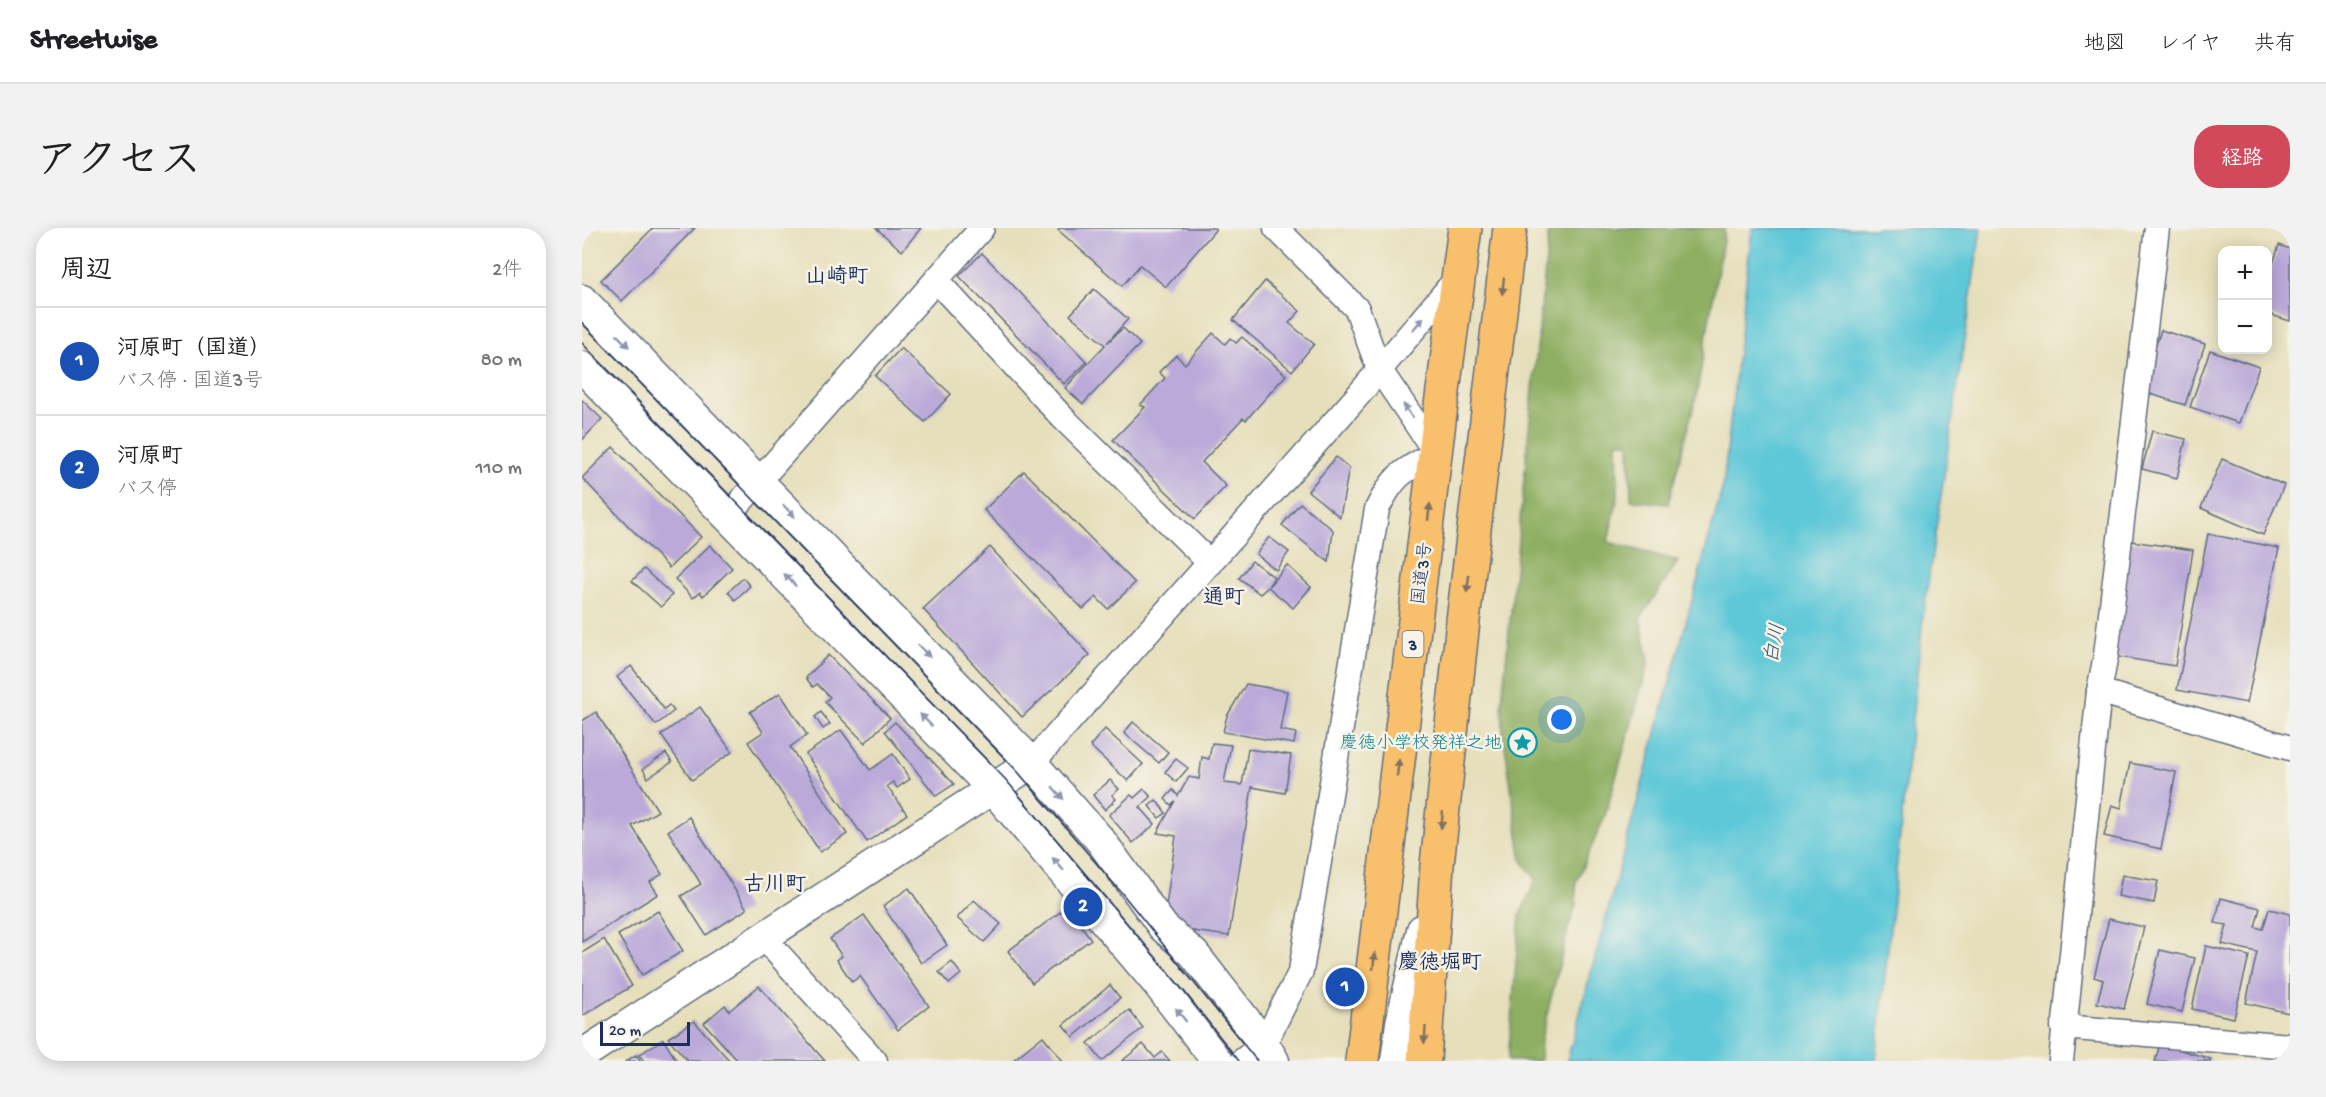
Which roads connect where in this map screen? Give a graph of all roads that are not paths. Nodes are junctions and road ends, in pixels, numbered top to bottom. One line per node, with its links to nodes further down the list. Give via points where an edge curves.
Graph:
1 (982, 228): 7 (street)
2 (1276, 228): 10 (street, via 1357,309)
3 (1465, 228): 6 (highway, 国道3号 / 3)
4 (1510, 228): 19 (highway, one-way to 19)
5 (2157, 228): 15 (street)
6 (1458, 277): 10 (street, one-way to 6); 11 (highway, 国道3号 / 3)
7 (936, 280): 12 (street); 14 (street, via 1062,417)
8 (582, 300): 12 (street, one-way to 12)
9 (582, 367): 13 (street)
10 (1380, 369): 11 (street, one-way to 10); 14 (street)
11 (1436, 453): 24 (street, via 1399,474 1377,509 1301,971); 27 (highway, 国道3号 / 3, one-way to 11)
12 (760, 481): 13 (street); 17 (street, one-way to 17)
13 (728, 516): 18 (street, one-way to 13)
14 (1210, 563): 17 (street)
15 (2099, 691): 16 (street); 21 (street)
16 (2290, 748)
17 (1032, 763): 18 (street); 24 (street, one-way to 24, via 1101,841 1163,927 1194,954)
18 (993, 789): 20 (street); 26 (street, one-way to 18)
19 (1437, 865): 28 (street); 29 (highway, one-way to 29)
20 (764, 938): 23 (street); 25 (street)
21 (2063, 1027): 22 (street); 30 (street)
22 (2290, 1046)
23 (582, 1055)
24 (1260, 1055)
25 (875, 1061)
26 (1217, 1061)
27 (1362, 1061)
28 (1396, 1061)
29 (1424, 1061)
30 (2061, 1061)

